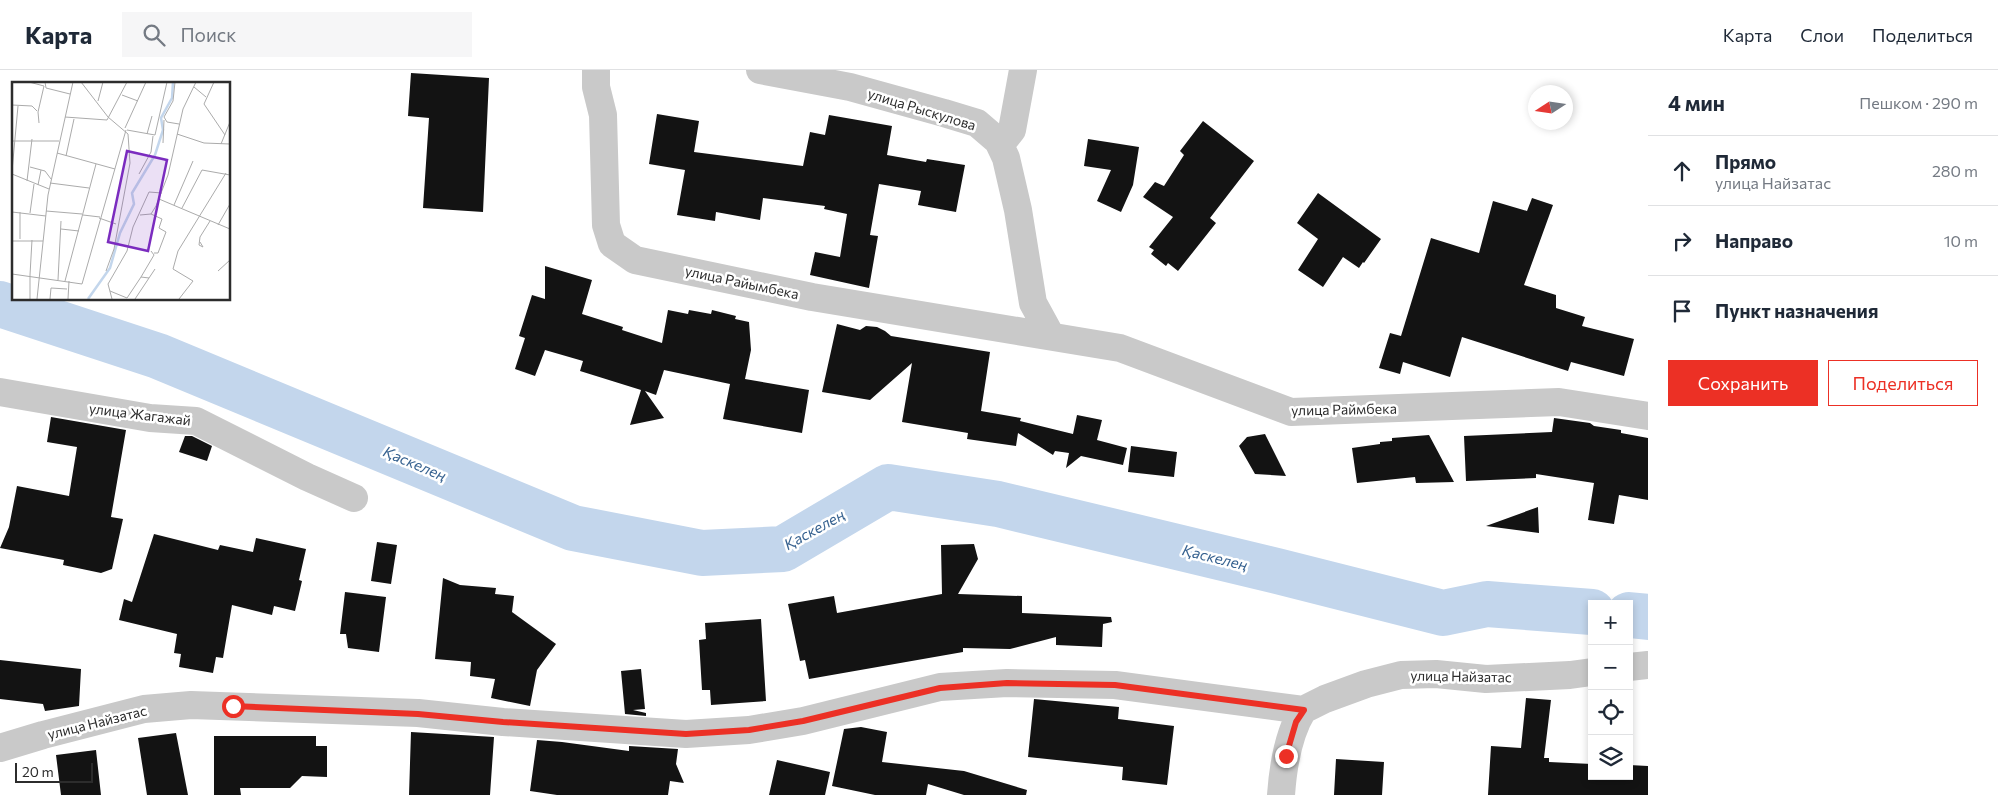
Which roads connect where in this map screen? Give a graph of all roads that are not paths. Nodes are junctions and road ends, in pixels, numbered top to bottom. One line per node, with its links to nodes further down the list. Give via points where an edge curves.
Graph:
1 (596, 70): 6 (street, улица Райымбека, via 596,87 603,115 606,224 612,244 635,260 812,297)
2 (760, 70): 4 (street, улица Рыскулова)
3 (1023, 70): 5 (street, via 1012,130)
4 (831, 76): 5 (street, улица Рыскулова, via 859,90 977,123)
5 (1000, 145): 6 (street, улица Рыскулова, via 1018,210 1033,303)
6 (1051, 336): 8 (street, улица Раймбека, via 1120,348 1291,412 1559,402)
7 (0, 392): 9 (street, улица Жагажай, via 150,418 196,421)
8 (1648, 416)
9 (354, 498)
10 (1648, 666): 11 (street)
11 (1633, 667)
12 (1588, 673): 13 (street, улица Найзатас, via 1486,679 1436,674 1401,675 1366,684)
13 (1304, 710): 14 (street, улица Найзатас, via 1115,685 1007,683 940,688 803,721 749,730 686,734 418,714 191,705 144,709); 15 (street, via 1296,722 1286,756)
14 (0, 748)
15 (1281, 795)

